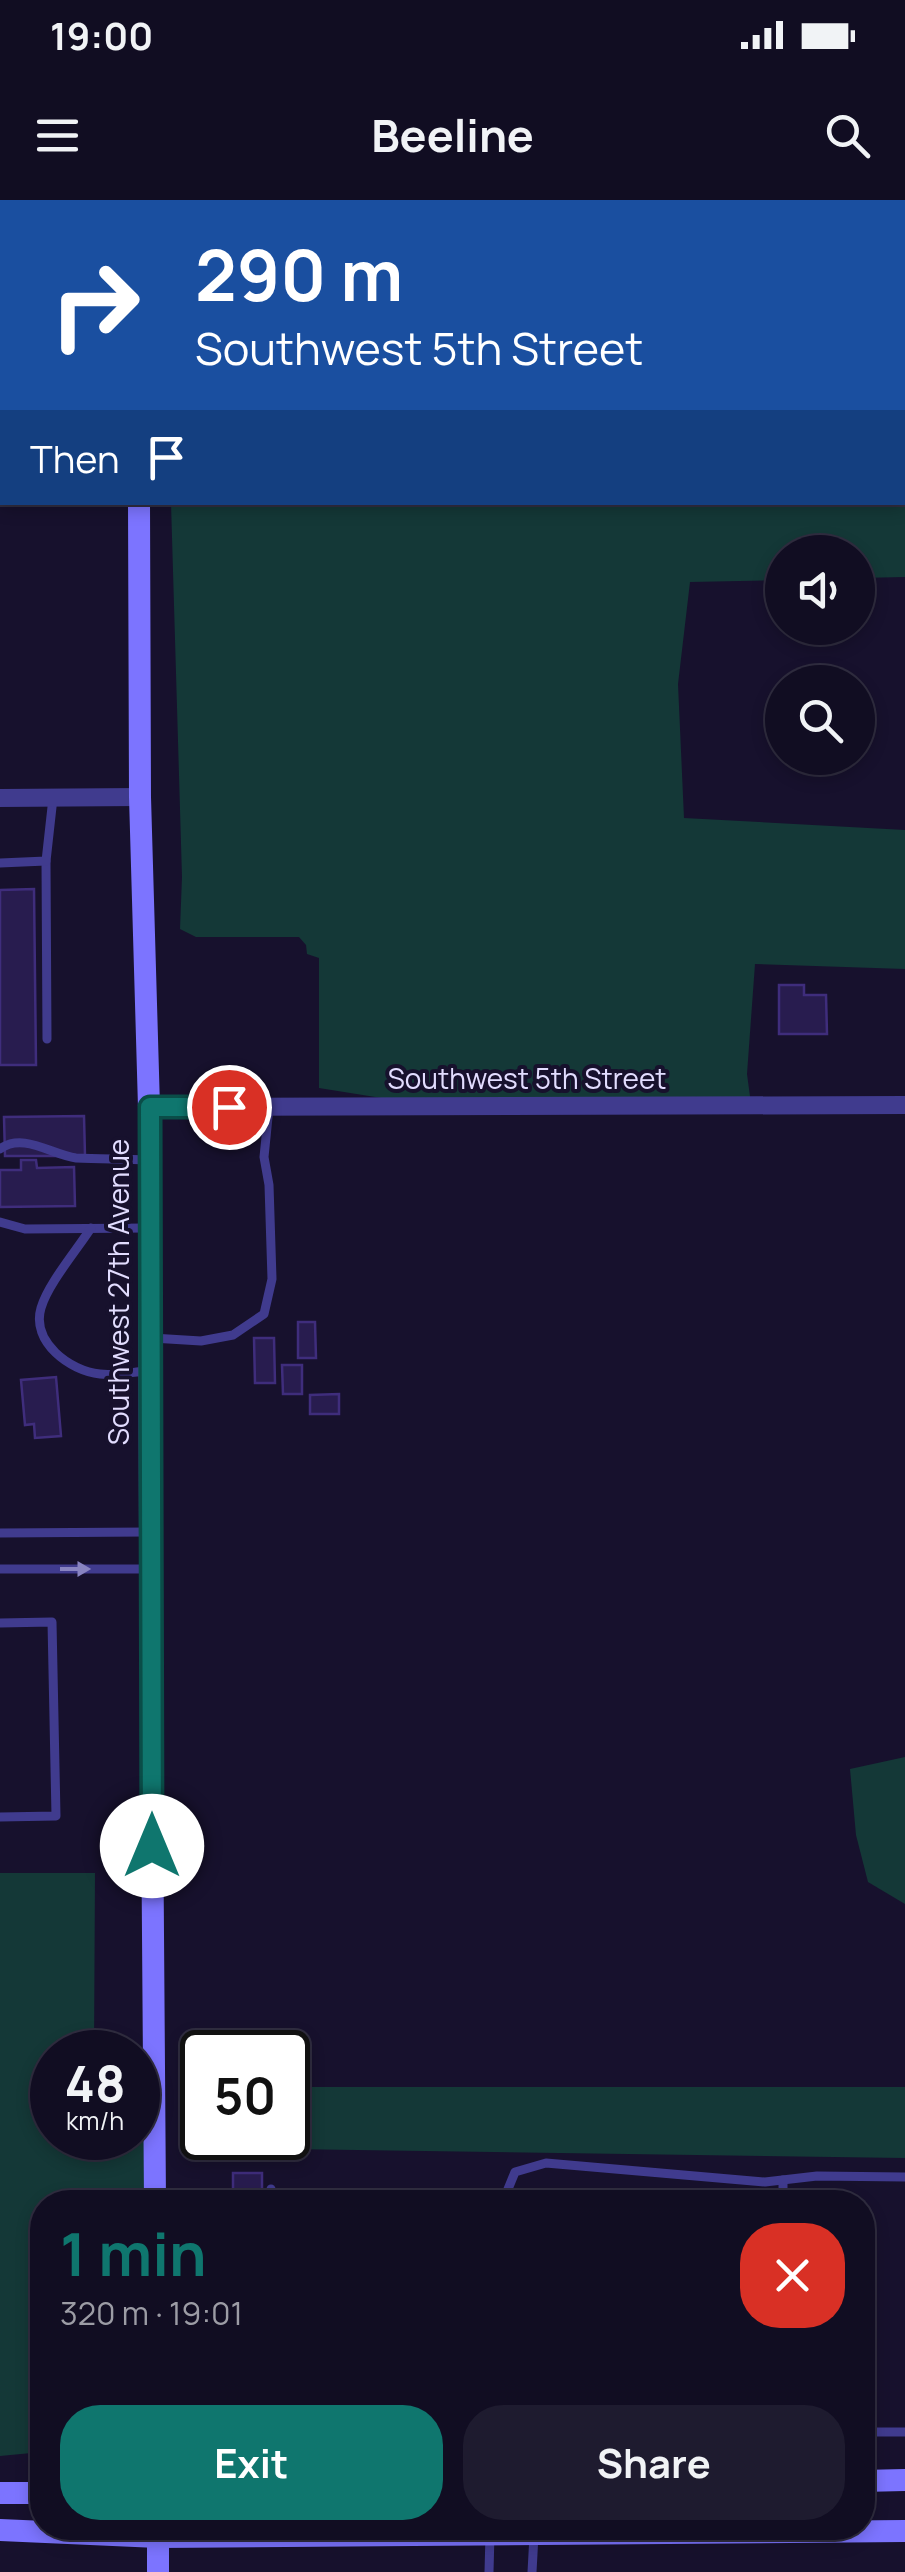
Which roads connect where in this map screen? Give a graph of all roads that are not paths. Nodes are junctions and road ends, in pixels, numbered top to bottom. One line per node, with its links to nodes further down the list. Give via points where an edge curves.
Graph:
1 (139, 505): 2 (main road, Southwest 27th Avenue)
2 (140, 797): 4 (street); 9 (main road, Southwest 27th Avenue)
3 (0, 798): 4 (street)
4 (53, 798): 5 (lane)
5 (46, 860): 6 (lane); 7 (lane)
6 (0, 862)
7 (48, 1038)
8 (905, 1105): 10 (street, Southwest 5th Street)
9 (150, 1107): 10 (street, Southwest 5th Street); 12 (main road, Southwest 27th Avenue)
10 (269, 1107): 16 (lane, via 264,1156 272,1279 264,1314 233,1334 200,1342)
11 (0, 1148): 12 (lane, via 33,1144 71,1157)
12 (149, 1160): 15 (main road, Southwest 27th Avenue)
13 (0, 1222): 14 (lane, via 25,1229)
14 (91, 1228): 15 (lane); 17 (lane, via 50,1288 38,1330 80,1370)
15 (150, 1228): 16 (main road, Southwest 27th Avenue)
16 (150, 1338): 17 (main road, Southwest 27th Avenue)
17 (149, 1370): 18 (main road, Southwest 27th Avenue)
18 (150, 1532): 19 (lane); 21 (main road, Southwest 27th Avenue)
19 (0, 1533)
20 (0, 1569): 21 (lane, one-way to 21)
21 (150, 1570): 26 (main road, Southwest 27th Avenue)
22 (0, 1623): 23 (lane, via 52,1622 56,1816)
23 (0, 1818)
24 (905, 2177): 25 (lane)
25 (783, 2180): 27 (lane, via 546,2163 515,2172); 28 (lane)
26 (155, 2190)
27 (508, 2190)
28 (783, 2190)
29 (875, 2432): 30 (lane)
30 (905, 2432)
31 (905, 2480): 32 (main road)
32 (875, 2481)
33 (0, 2493): 34 (main road)
34 (30, 2494)
35 (0, 2530): 36 (main road)
36 (30, 2530)
37 (875, 2531): 38 (main road)
38 (905, 2531)
39 (158, 2540): 42 (main road)
40 (491, 2540): 43 (lane)
41 (532, 2540): 44 (lane)
42 (158, 2572)
43 (489, 2572)
44 (532, 2572)

